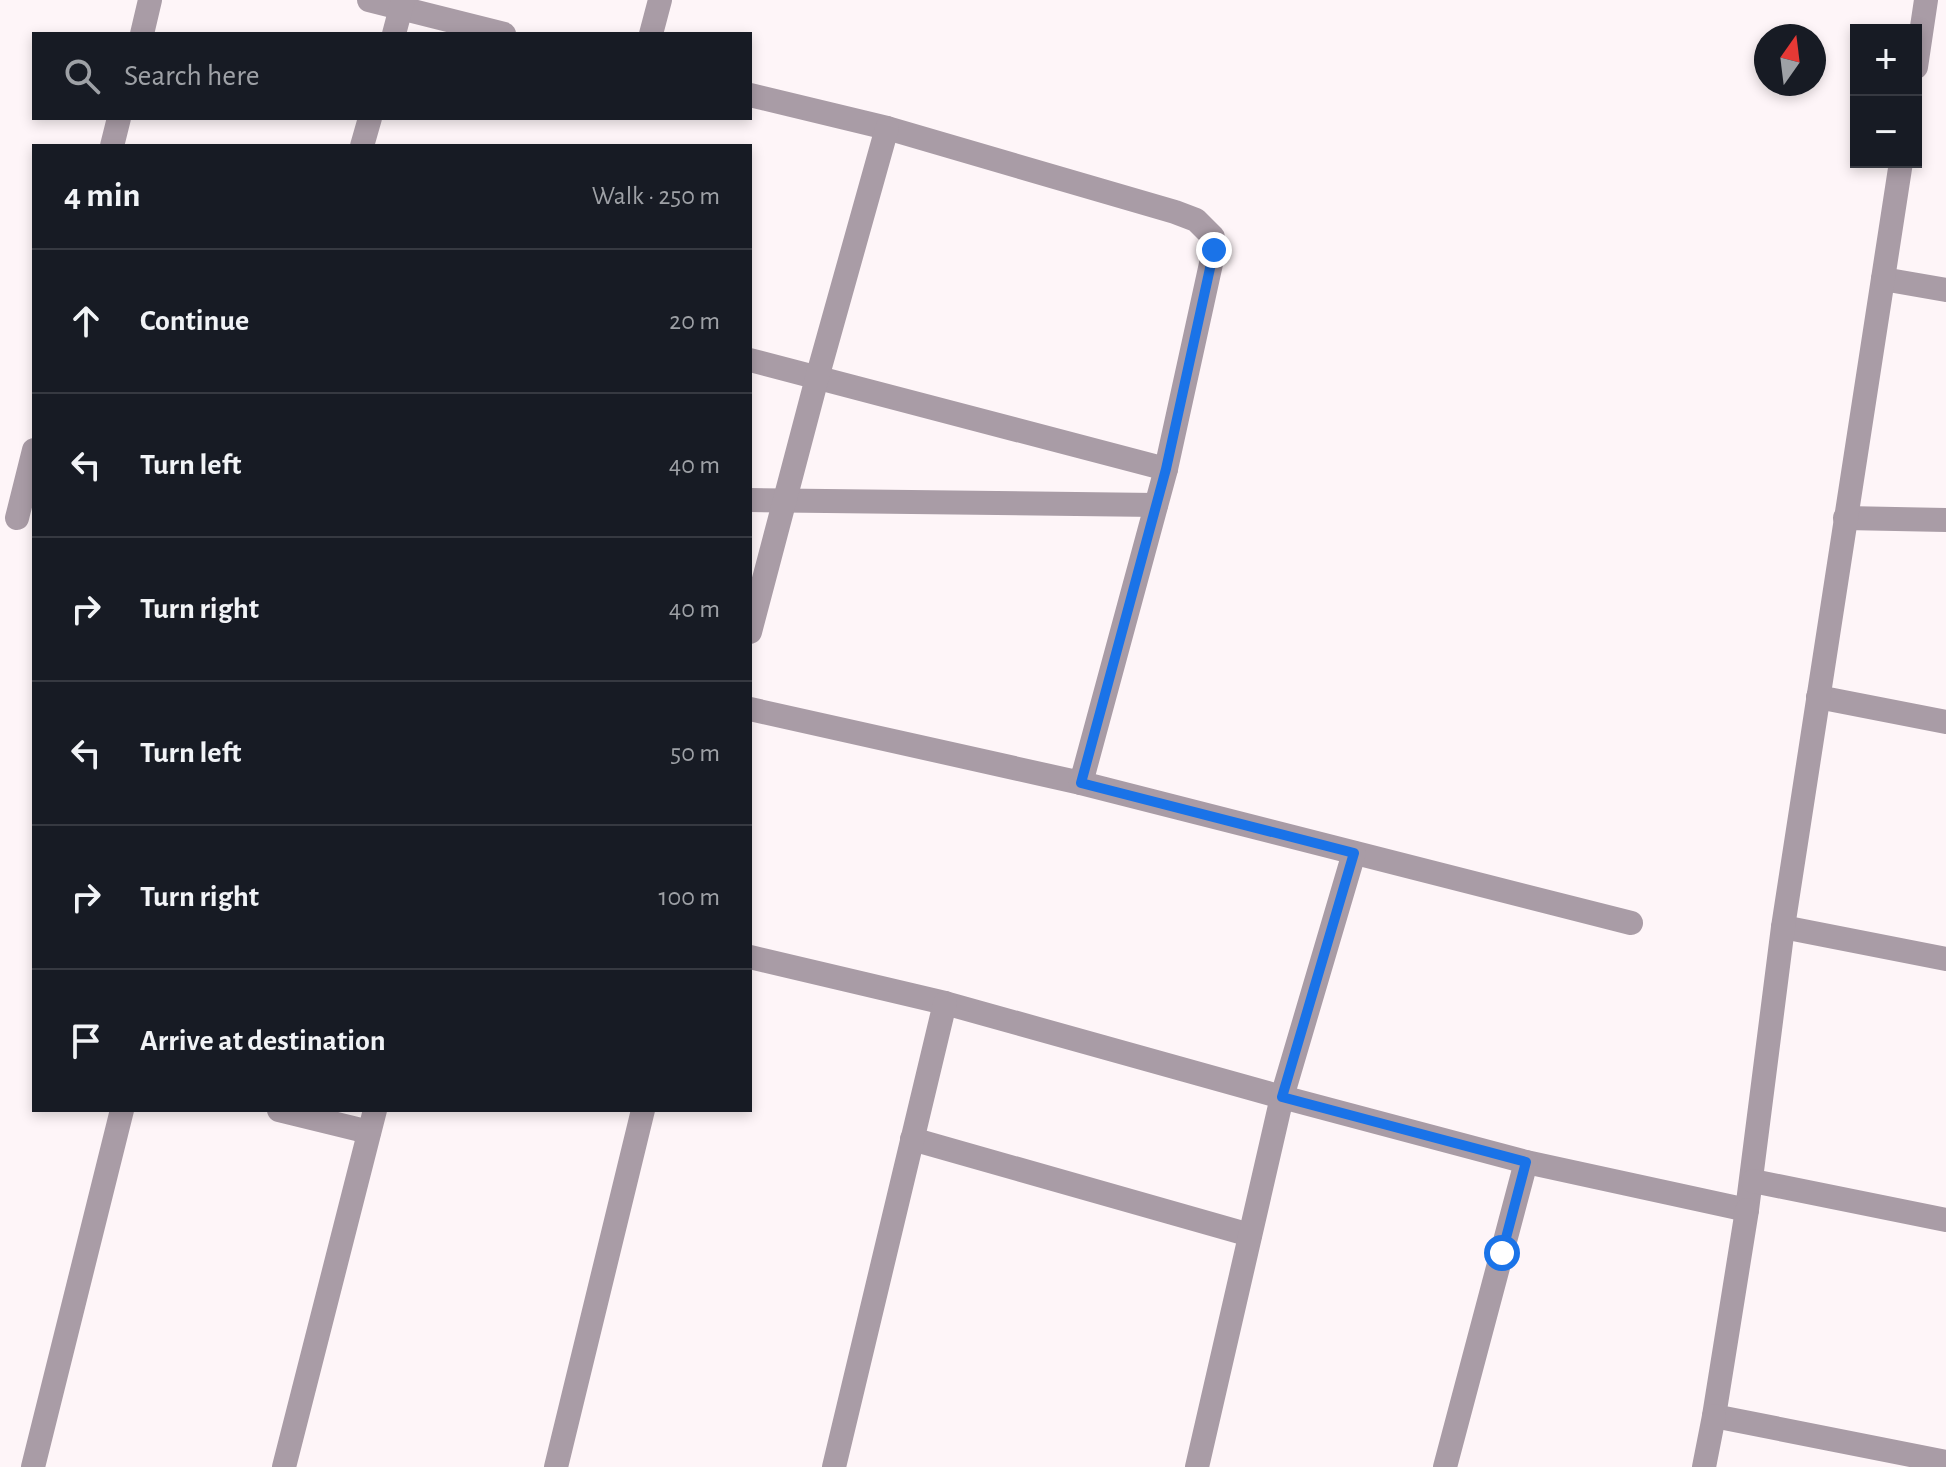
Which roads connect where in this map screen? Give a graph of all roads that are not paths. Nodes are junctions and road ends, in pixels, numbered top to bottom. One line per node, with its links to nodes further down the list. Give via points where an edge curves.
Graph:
1 (150, 0): 7 (street)
2 (369, 0): 5 (street)
3 (660, 0): 10 (street)
4 (1926, 0): 6 (street)
5 (402, 4): 8 (street); 9 (street)
6 (1934, 26): 11 (street)
7 (142, 32)
8 (395, 32)
9 (497, 32)
10 (652, 32)
11 (1922, 53)
12 (752, 95): 15 (street)
13 (118, 120): 16 (street)
14 (369, 120): 17 (street)
15 (887, 128): 22 (street); 24 (street, via 1175,212 1196,220 1213,237 1210,275)
16 (112, 144)
17 (363, 144)
18 (1900, 168): 19 (street)
19 (1883, 279): 20 (street); 29 (street)
20 (1946, 290)
21 (752, 361): 22 (street)
22 (817, 378): 24 (street); 26 (street)
23 (32, 458): 28 (street)
24 (1166, 469): 27 (street)
25 (752, 500): 26 (street)
26 (785, 502): 27 (street); 31 (street)
27 (1156, 505): 35 (street)
28 (17, 518)
29 (1845, 518): 30 (street); 32 (street)
30 (1946, 520)
31 (752, 625)
32 (1818, 697): 34 (street); 38 (street)
33 (752, 709): 35 (street)
34 (1946, 722)
35 (1081, 783): 36 (street)
36 (1354, 853): 37 (street); 42 (street)
37 (1631, 923)
38 (1783, 927): 40 (street); 49 (street)
39 (752, 957): 41 (street)
40 (1946, 959)
41 (945, 1003): 42 (street); 47 (street)
42 (1282, 1097): 48 (street); 52 (street)
43 (122, 1112): 55 (street)
44 (296, 1112): 46 (street)
45 (643, 1112): 57 (street)
46 (372, 1121): 56 (street)
47 (912, 1139): 52 (street); 58 (street)
48 (1526, 1162): 50 (street); 60 (street)
49 (1753, 1181): 50 (street); 51 (street)
50 (1747, 1210): 53 (street)
51 (1946, 1220)
52 (1250, 1235): 59 (street)
53 (1714, 1416): 54 (street); 61 (street)
54 (1946, 1462)
55 (33, 1467)
56 (284, 1467)
57 (556, 1467)
58 (834, 1467)
59 (1197, 1467)
60 (1445, 1467)
61 (1704, 1467)

